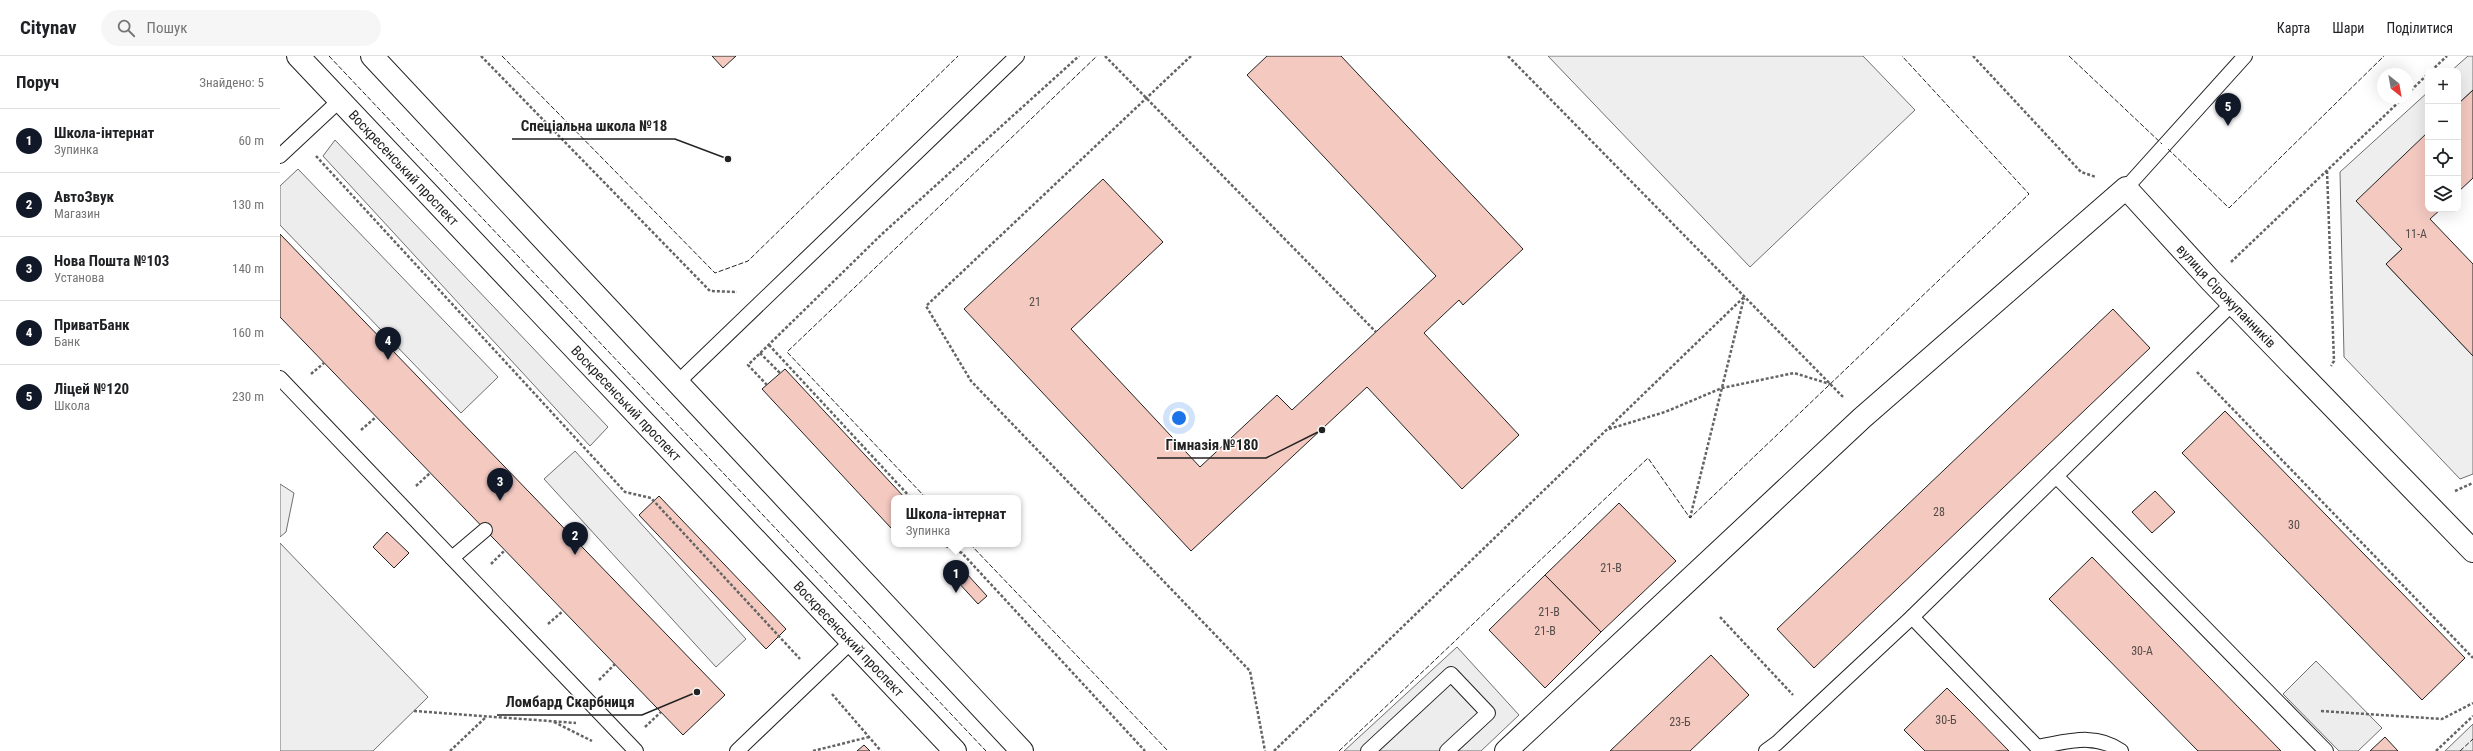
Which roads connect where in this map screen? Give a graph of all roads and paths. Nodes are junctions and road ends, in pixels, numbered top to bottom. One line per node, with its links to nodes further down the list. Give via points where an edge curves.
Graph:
1 (298, 56): 16 (main road, Воскресенський проспект)
2 (372, 56): 32 (main road)
3 (481, 56): 23 (path, via 710,291)
4 (1018, 56): 32 (lane)
5 (1079, 56): 27 (path, via 882,234)
6 (1105, 56): 15 (path)
7 (1191, 56): 15 (path)
8 (1508, 56): 24 (path)
9 (1973, 56): 21 (path, via 2081,172)
10 (2245, 56): 21 (lane)
11 (2447, 56): 12 (path)
12 (2434, 68)
13 (2425, 77): 14 (path)
14 (2413, 88)
15 (1146, 98): 26 (path); 75 (path, via 926,306 971,381 1250,671)
16 (340, 100): 18 (lane); 52 (main road, Воскресенський проспект)
17 (2397, 104): 20 (path)
18 (299, 138): 19 (lane); 54 (path, via 625,492 651,498)
19 (280, 156)
20 (2326, 171): 22 (path); 36 (path, via 2334,361)
21 (2126, 188): 22 (main road, вулиця Сірожупанників); 37 (main road)
22 (2211, 281): 25 (main road, вулиця Сірожупанників)
23 (740, 292)
24 (1744, 297): 33 (path); 35 (path); 38 (path)
25 (2232, 303): 29 (lane); 36 (main road, вулиця Сірожупанників)
26 (1376, 332)
27 (769, 345): 28 (path); 42 (path)
28 (760, 352): 30 (path); 34 (path, via 748,364)
29 (2180, 354): 39 (lane); 53 (path)
30 (780, 373)
31 (280, 378): 49 (lane)
32 (677, 383): 73 (main road)
33 (1830, 384): 35 (path, via 1794,373); 37 (path)
34 (767, 385)
35 (1722, 388): 38 (path, via 1665,412); 43 (path)
36 (2320, 394): 47 (main road, вулиця Сірожупанників)
37 (1862, 418): 79 (main road)
38 (1608, 429): 76 (path)
39 (2056, 476): 51 (lane); 56 (lane)
40 (2473, 483): 41 (path)
41 (2455, 491)
42 (908, 495)
43 (1690, 518)
44 (485, 530): 49 (lane)
45 (948, 547): 48 (path)
46 (957, 547): 48 (path)
47 (2473, 550)
48 (962, 553): 74 (path)
49 (452, 558): 62 (lane)
50 (1720, 617): 58 (path)
51 (1912, 617): 58 (lane); 66 (lane)
52 (852, 641): 54 (lane); 72 (main road, Воскресенський проспект)
53 (2473, 658)
54 (816, 676): 63 (path); 69 (lane)
55 (2473, 703): 56 (path, via 2442,719)
56 (2284, 708): 81 (lane)
57 (414, 711): 60 (path)
58 (1810, 713): 65 (lane)
59 (2473, 716): 82 (path)
60 (486, 717): 61 (path); 67 (path)
61 (551, 721): 62 (path); 64 (path)
62 (612, 726): 68 (lane)
63 (869, 737): 70 (path); 71 (path)
64 (596, 743)
65 (1776, 748)
66 (2039, 749): 80 (lane, via 2082,739 2100,740)
67 (450, 751)
68 (636, 751)
69 (737, 751)
70 (813, 751)
71 (881, 751)
72 (955, 751)
73 (1022, 751)
74 (1145, 751)
75 (1265, 751)
76 (1274, 751)
77 (1368, 751): 78 (lane, via 1451,674 1488,713)
78 (1447, 751)
79 (1506, 751)
80 (2121, 751)
81 (2326, 751)
82 (2436, 751)

